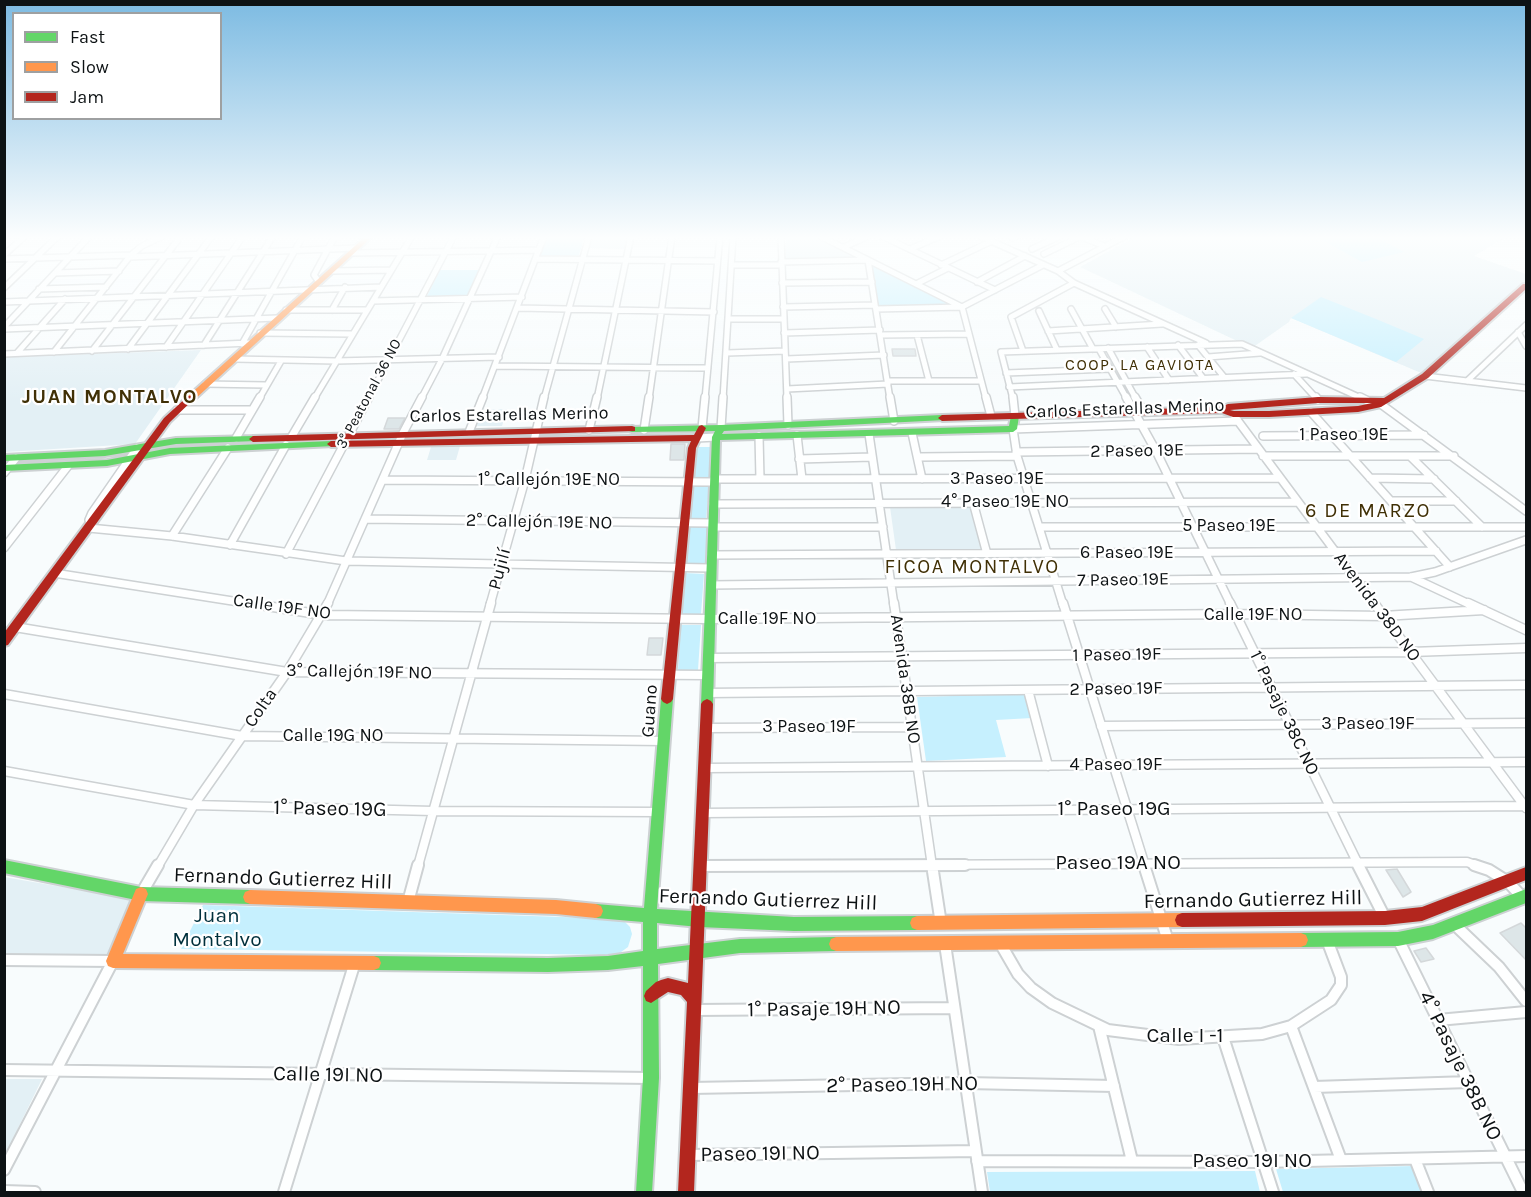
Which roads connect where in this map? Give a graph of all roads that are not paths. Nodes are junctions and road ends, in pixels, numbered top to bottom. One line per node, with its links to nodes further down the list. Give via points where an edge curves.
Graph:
1 (37, 292): 33 (street)
2 (102, 292): 28 (street)
3 (139, 292): 27 (street)
4 (205, 292): 5 (street); 26 (street); 55 (street)
5 (210, 292)
6 (238, 292): 54 (street)
7 (272, 292): 51 (street)
8 (308, 292): 43 (street)
9 (342, 292): 44 (street)
10 (378, 292): 34 (street)
11 (422, 292): 32 (street, 3° Peatonal 36 NO)
12 (472, 292): 30 (street, Colta)
13 (524, 292): 29 (street)
14 (573, 292): 40 (street, Pujilí)
15 (619, 292): 46 (street)
16 (665, 292): 47 (street)
17 (715, 292): 49 (street, Guano)
18 (731, 292): 52 (street)
19 (782, 292): 36 (street)
20 (874, 292): 37 (street)
21 (931, 292): 38 (street)
22 (991, 292): 38 (street)
23 (1058, 292): 88 (street, via 1011,317)
24 (1093, 292): 57 (street)
25 (1520, 292): 112 (street, Carlos Estarellas Merino)
26 (170, 294): 27 (street); 56 (street)
27 (136, 296): 28 (street); 58 (street)
28 (98, 297): 31 (street); 60 (street)
29 (522, 297): 30 (street); 39 (street)
30 (469, 298): 32 (street); 98 (street, Colta)
31 (65, 299): 33 (street); 63 (street)
32 (418, 300): 34 (street); 101 (street, 3° Peatonal 36 NO)
33 (30, 301): 35 (street); 62 (street)
34 (373, 301): 45 (street)
35 (4, 302)
36 (783, 307): 37 (street); 53 (street)
37 (876, 307): 38 (street); 66 (street)
38 (962, 307): 71 (street)
39 (518, 308): 40 (street); 95 (street)
40 (568, 308): 46 (street); 103 (street, Pujilí)
41 (1071, 309): 64 (street, 1° Pasaje 38C NO)
42 (1105, 309): 61 (street)
43 (286, 310): 44 (street); 50 (street)
44 (332, 310): 45 (street)
45 (367, 310): 70 (street)
46 (615, 310): 47 (street); 105 (street)
47 (663, 310): 49 (street); 106 (street)
48 (1039, 311): 65 (street)
49 (714, 312): 107 (street, Guano)
50 (277, 318): 51 (street); 68 (street)
51 (256, 319): 54 (street); 74 (street)
52 (729, 319): 53 (street); 91 (street)
53 (784, 319): 69 (street)
54 (220, 320): 55 (street); 76 (street)
55 (185, 322): 56 (street); 80 (street)
56 (148, 324): 58 (street); 83 (street)
57 (1164, 324): 61 (street); 73 (street)
58 (112, 325): 60 (street); 86 (street)
59 (1527, 325): 67 (street)
60 (75, 327): 63 (street); 89 (street)
61 (1116, 327): 64 (street)
62 (4, 328): 63 (street)
63 (38, 328): 90 (street)
64 (1083, 329): 65 (street); 84 (street, 1° Pasaje 38C NO)
65 (1048, 331): 85 (street)
66 (880, 332): 69 (street); 72 (street); 94 (street)
67 (1518, 332): 79 (street); 118 (street)
68 (260, 333): 70 (street); 74 (street)
69 (784, 333): 87 (street)
70 (352, 334): 102 (street)
71 (969, 334): 72 (street); 117 (street)
72 (917, 335): 116 (street)
73 (1188, 335): 75 (street); 78 (street)
74 (245, 344): 76 (street); 97 (street)
75 (1208, 344): 78 (street); 92 (street, via 1242,344)
76 (204, 345): 80 (street)
77 (1179, 345): 78 (street); 81 (street); 114 (street)
78 (1196, 345): 96 (street)
79 (1527, 346)
80 (166, 347): 83 (street)
81 (1147, 347): 82 (street); 115 (street)
82 (1108, 348): 84 (street); 120 (street, 1° Pasaje 38C NO)
83 (128, 349): 86 (street)
84 (1096, 349): 85 (street); 108 (street, 1° Pasaje 38C NO)
85 (1058, 350): 88 (street)
86 (92, 351): 89 (street)
87 (785, 351): 91 (street); 99 (street)
88 (1023, 351): 109 (street, via 1001,352)
89 (54, 352): 90 (street)
90 (17, 353): 93 (street)
91 (727, 353): 143 (street)
92 (1262, 353): 96 (street); 111 (street)
93 (4, 354)
94 (884, 355): 99 (street); 121 (street)
95 (499, 357): 98 (street); 104 (street)
96 (1208, 357): 113 (street)
97 (234, 359): 100 (street); 122 (street)
98 (442, 359): 101 (street); 153 (street, Colta)
99 (786, 359): 126 (street)
100 (281, 360): 102 (street); 123 (street)
101 (387, 360): 102 (street); 155 (street, 3° Peatonal 36 NO)
102 (336, 361): 156 (street)
103 (553, 365): 104 (street); 105 (street); 146 (street, Pujilí)
104 (495, 366): 142 (street)
105 (605, 366): 106 (street); 140 (street)
106 (655, 368): 107 (street); 141 (street)
107 (708, 368): 144 (street, Guano)
108 (1110, 369): 109 (street); 119 (street, 1° Pasaje 38C NO)
109 (1006, 373): 124 (street)
110 (1294, 374): 111 (street); 113 (street); 127 (street)
111 (1308, 374): 128 (street)
112 (1425, 376): 118 (street); 128 (street, Carlos Estarellas Merino)
113 (1224, 377): 114 (street)
114 (1203, 378): 115 (street)
115 (1169, 380): 120 (street)
116 (928, 381): 117 (street); 121 (street)
117 (981, 381): 134 (street)
118 (1467, 381): 125 (street)
119 (1118, 382): 120 (street); 124 (street); 131 (street, 1° Pasaje 38C NO)
120 (1128, 382): 131 (street, 1° Pasaje 38C NO)
121 (888, 383): 126 (street); 136 (street)
122 (205, 384): 123 (street); 129 (street)
123 (266, 385): 130 (street)
124 (1009, 387): 135 (street)
125 (1527, 388)
126 (787, 389): 137 (street)
127 (1318, 400): 128 (street, Carlos Estarellas Merino); 133 (street, Carlos Estarellas Merino)
128 (1377, 402): 132 (street, Carlos Estarellas Merino, via 1358,409); 150 (street)
129 (177, 410): 130 (street); 157 (street)
130 (252, 410): 154 (street)
131 (1138, 411): 133 (street, Carlos Estarellas Merino); 135 (street, Carlos Estarellas Merino); 138 (street, 1° Pasaje 38C NO)
132 (1311, 412): 133 (street, Carlos Estarellas Merino); 149 (street)
133 (1230, 413): 138 (street, Carlos Estarellas Merino); 161 (street, Avenida 38D NO)
134 (991, 416): 135 (street, Carlos Estarellas Merino); 136 (street, Carlos Estarellas Merino)
135 (1015, 416): 139 (street, Carlos Estarellas Merino)
136 (894, 421): 137 (street, Carlos Estarellas Merino)
137 (788, 425): 143 (street, Carlos Estarellas Merino)
138 (1142, 425): 139 (street, Carlos Estarellas Merino); 159 (street, 1° Pasaje 38C NO)
139 (1013, 429): 145 (street, Carlos Estarellas Merino); 162 (street)
140 (589, 430): 141 (street, Carlos Estarellas Merino); 146 (street, Carlos Estarellas Merino)
141 (644, 430): 144 (street, Carlos Estarellas Merino)
142 (469, 432): 146 (street, Carlos Estarellas Merino); 153 (street, Carlos Estarellas Merino)
143 (718, 432): 144 (street, Carlos Estarellas Merino); 151 (street, Carlos Estarellas Merino); 183 (street)
144 (700, 433): 146 (street, Carlos Estarellas Merino); 184 (street, Guano, via 692,447)
145 (912, 433): 147 (street, Carlos Estarellas Merino); 165 (street)
146 (535, 434): 153 (street, Carlos Estarellas Merino); 182 (street, Pujilí)
147 (869, 434): 148 (street, Carlos Estarellas Merino); 167 (street, Avenida 38B NO)
148 (797, 435): 151 (street, Carlos Estarellas Merino); 168 (street)
149 (1332, 435): 150 (street, 1 Paseo 19E); 152 (street, 1 Paseo 19E); 163 (street)
150 (1426, 435): 164 (street)
151 (759, 436): 175 (street)
152 (1263, 436)
153 (401, 437): 155 (street, Carlos Estarellas Merino); 181 (street, Colta)
154 (236, 438): 156 (street, Carlos Estarellas Merino); 157 (street, Carlos Estarellas Merino)
155 (346, 439): 156 (street, Carlos Estarellas Merino); 213 (street, 3° Peatonal 36 NO)
156 (289, 441): 158 (street, Carlos Estarellas Merino); 208 (street)
157 (149, 446): 160 (street)
158 (228, 448): 160 (street, Carlos Estarellas Merino); 206 (street)
159 (1156, 451): 161 (street, 2 Paseo 19E); 162 (street, 2 Paseo 19E); 179 (street, 1° Pasaje 38C NO)
160 (140, 452): 169 (street, Carlos Estarellas Merino); 170 (street, Carlos Estarellas Merino); 197 (street)
161 (1261, 453): 163 (street, 2 Paseo 19E); 173 (street, Avenida 38D NO)
162 (1016, 454): 165 (street, 2 Paseo 19E); 172 (street)
163 (1350, 456): 166 (street, 2 Paseo 19E); 174 (street)
164 (1454, 456): 166 (street, 2 Paseo 19E); 193 (street)
165 (918, 457): 178 (street)
166 (1411, 457): 180 (street)
167 (872, 458): 168 (street); 177 (street, Avenida 38B NO)
168 (799, 459): 176 (street)
169 (129, 460): 171 (street, Carlos Estarellas Merino); 197 (street, via 92,513)
170 (8, 465): 171 (street, Carlos Estarellas Merino)
171 (68, 465): 209 (street)
172 (1024, 478): 178 (street, 3 Paseo 19E); 179 (street, 3 Paseo 19E); 188 (street)
173 (1280, 478): 179 (street, 3 Paseo 19E); 190 (street, Avenida 38D NO)
174 (1370, 478): 180 (street); 185 (street)
175 (760, 479): 176 (street, 3 Paseo 19E); 183 (street, 3 Paseo 19E)
176 (802, 479): 177 (street, 3 Paseo 19E)
177 (875, 479): 178 (street, 3 Paseo 19E); 191 (street, Avenida 38B NO)
178 (922, 479)
179 (1170, 479): 189 (street, 1° Pasaje 38C NO)
180 (1434, 479): 186 (street)
181 (383, 480): 182 (street, 1° Callejón 19E NO); 194 (street, Colta)
182 (525, 480): 184 (street, 1° Callejón 19E NO); 195 (street, Pujilí)
183 (714, 481): 184 (street, 1° Callejón 19E NO); 192 (street)
184 (688, 482): 196 (street, Guano)
185 (1391, 501): 186 (street); 201 (street)
186 (1456, 501): 202 (street)
187 (973, 502): 188 (street, 4° Paseo 19E NO); 191 (street, 4° Paseo 19E NO); 215 (street)
188 (1031, 502): 189 (street, 4° Paseo 19E NO); 204 (street)
189 (1181, 502): 190 (street, 4° Paseo 19E NO); 199 (street, 1° Pasaje 38C NO)
190 (1298, 502): 200 (street, Avenida 38D NO)
191 (879, 503): 192 (street, 4° Paseo 19E NO); 203 (street, Avenida 38B NO)
192 (713, 504): 198 (street)
193 (1527, 511)
194 (365, 519): 195 (street, 2° Callejón 19E NO); 218 (street, Colta)
195 (514, 521): 196 (street, 2° Callejón 19E NO); 219 (street, Pujilí)
196 (684, 524): 198 (street, 2° Callejón 19E NO); 221 (street, Guano)
197 (91, 525): 206 (street); 223 (street)
198 (712, 525): 203 (street); 217 (street)
199 (1193, 526): 200 (street, 5 Paseo 19E); 204 (street, 5 Paseo 19E); 212 (street, 1° Pasaje 38C NO)
200 (1316, 526): 201 (street, 5 Paseo 19E); 211 (street, Avenida 38D NO)
201 (1413, 526): 202 (street, 5 Paseo 19E); 210 (street)
202 (1482, 526): 205 (street, 5 Paseo 19E)
203 (883, 527): 214 (street, Avenida 38B NO)
204 (1039, 527): 216 (street)
205 (1527, 527)
206 (172, 536): 208 (street)
207 (1527, 540): 220 (street)
208 (230, 545): 213 (street)
209 (4, 548)
210 (1436, 551): 211 (street, 6 Paseo 19E); 220 (street)
211 (1336, 552): 212 (street, 6 Paseo 19E); 226 (street, Avenida 38D NO)
212 (1206, 553): 216 (street, 6 Paseo 19E); 225 (street, 1° Pasaje 38C NO)
213 (286, 554): 218 (street)
214 (887, 554): 215 (street, 6 Paseo 19E); 217 (street, 6 Paseo 19E); 228 (street, Avenida 38B NO)
215 (987, 554): 216 (street, 6 Paseo 19E)
216 (1047, 554): 227 (street)
217 (711, 555): 222 (street)
218 (346, 561): 219 (street); 232 (street, Colta)
219 (501, 565): 221 (street); 233 (street, Pujilí)
220 (1450, 567): 224 (street)
221 (680, 568): 222 (street); 237 (street, Guano)
222 (710, 568): 229 (street)
223 (54, 573): 232 (street, Calle 19F NO); 239 (street)
224 (1411, 577): 226 (street, 7 Paseo 19E); 230 (street)
225 (1218, 579): 226 (street, 7 Paseo 19E); 227 (street, 7 Paseo 19E); 231 (street, 1° Pasaje 38C NO)
226 (1356, 579): 234 (street, Avenida 38D NO)
227 (1056, 581): 228 (street, 7 Paseo 19E); 235 (street)
228 (891, 584): 229 (street, 7 Paseo 19E); 236 (street, Avenida 38B NO)
229 (710, 585): 238 (street)
230 (1484, 610): 234 (street, Calle 19F NO); 240 (street)
231 (1236, 614): 234 (street, Calle 19F NO); 235 (street, Calle 19F NO); 244 (street, 1° Pasaje 38C NO)
232 (323, 615): 233 (street, Calle 19F NO); 248 (street, Colta)
233 (487, 616): 237 (street, Calle 19F NO); 249 (street, Pujilí)
234 (1383, 616): 243 (street, Avenida 38D NO)
235 (1067, 617): 236 (street, Calle 19F NO); 245 (street)
236 (896, 618): 238 (street, Calle 19F NO); 246 (street, Avenida 38B NO)
237 (674, 619): 238 (street, Calle 19F NO); 250 (street, Guano)
238 (708, 619): 247 (street)
239 (15, 627): 241 (street); 248 (street, 3° Callejón 19F NO)
240 (1527, 630)
241 (4, 642)
242 (1525, 650): 243 (street, 1 Paseo 19F)
243 (1411, 652): 244 (street, 1 Paseo 19F); 253 (street, Avenida 38D NO)
244 (1254, 653): 245 (street, 1 Paseo 19F); 254 (street, 1° Pasaje 38C NO)
245 (1079, 656): 246 (street, 1 Paseo 19F); 255 (street)
246 (902, 657): 247 (street, 1 Paseo 19F); 257 (street, Avenida 38B NO)
247 (707, 658): 251 (street)
248 (287, 672): 249 (street, 3° Callejón 19F NO); 266 (street, Colta)
249 (471, 673): 250 (street, 3° Callejón 19F NO); 267 (street, Pujilí)
250 (669, 675): 251 (street, 3° Callejón 19F NO); 268 (street, Guano)
251 (706, 675): 259 (street)
252 (1527, 685): 253 (street, 2 Paseo 19F)
253 (1436, 686): 254 (street, 2 Paseo 19F); 262 (street, Avenida 38D NO)
254 (1271, 687): 255 (street, 2 Paseo 19F); 261 (street, 1° Pasaje 38C NO)
255 (1090, 689): 256 (street, 2 Paseo 19F); 263 (street)
256 (1028, 690): 257 (street, 2 Paseo 19F); 273 (street)
257 (907, 691): 259 (street, 2 Paseo 19F); 264 (street, Avenida 38B NO)
258 (4, 693): 266 (street, Calle 19G NO)
259 (706, 693): 265 (street)
260 (1527, 723): 262 (street, 3 Paseo 19F)
261 (1289, 724): 262 (street, 3 Paseo 19F); 263 (street, 3 Paseo 19F); 271 (street, 1° Pasaje 38C NO)
262 (1465, 724): 269 (street, Avenida 38D NO)
263 (1101, 726): 272 (street)
264 (912, 727): 265 (street, 3 Paseo 19F); 274 (street, Avenida 38B NO)
265 (706, 728): 275 (street)
266 (242, 736): 267 (street, Calle 19G NO); 277 (street, Colta)
267 (453, 738): 268 (street, Calle 19G NO); 282 (street, Pujilí)
268 (664, 741): 283 (street, Guano)
269 (1494, 762): 270 (street, 4 Paseo 19F); 271 (street, 4 Paseo 19F); 279 (street, Avenida 38D NO)
270 (1527, 762)
271 (1308, 764): 272 (street, 4 Paseo 19F); 278 (street, 1° Pasaje 38C NO)
272 (1113, 765): 273 (street, 4 Paseo 19F); 280 (street)
273 (1048, 766): 274 (street, 4 Paseo 19F)
274 (918, 767): 275 (street, 4 Paseo 19F); 281 (street, Avenida 38B NO)
275 (705, 768): 284 (street)
276 (4, 771): 277 (street, 1° Paseo 19G)
277 (194, 805): 282 (street, 1° Paseo 19G); 292 (street, Colta)
278 (1331, 807): 279 (street, 1° Paseo 19G); 280 (street, 1° Paseo 19G); 285 (street, 1° Pasaje 38C NO)
279 (1526, 807)
280 (1127, 809): 281 (street, 1° Paseo 19G); 286 (street)
281 (924, 810): 284 (street, 1° Paseo 19G); 287 (street, Avenida 38B NO)
282 (433, 811): 283 (street, 1° Paseo 19G); 294 (street, Pujilí)
283 (659, 812): 295 (street, Guano)
284 (703, 813): 289 (street)
285 (1357, 861): 286 (street, Paseo 19A NO); 291 (street, Paseo 19A NO, via 1467,862); 296 (street, 1° Pasaje 38C NO)
286 (1144, 863): 287 (street, Paseo 19A NO); 298 (street)
287 (932, 864): 289 (street, Paseo 19A NO); 299 (street, Avenida 38B NO)
288 (4, 866): 292 (street, Fernando Gutierrez Hill)
289 (700, 866): 297 (street)
290 (1527, 874): 291 (street, Fernando Gutierrez Hill)
291 (1508, 882): 293 (street, Paseo 19A NO); 296 (street, Fernando Gutierrez Hill, via 1422,914)
292 (141, 894): 294 (street, Fernando Gutierrez Hill); 309 (street, Colta)
293 (1525, 897): 300 (street)
294 (408, 902): 295 (street, Fernando Gutierrez Hill)
295 (650, 915): 297 (street, Fernando Gutierrez Hill); 307 (street, Guano)
296 (1386, 918): 298 (street, Fernando Gutierrez Hill)
297 (699, 920): 299 (street, Fernando Gutierrez Hill); 306 (street)
298 (1161, 921): 299 (street, Fernando Gutierrez Hill); 303 (street)
299 (941, 924)
300 (1454, 924): 301 (street); 312 (street, via 1499,967)
301 (1398, 939): 302 (street); 316 (street, 4° Pasaje 38B NO)
302 (1327, 940): 303 (street); 318 (street, Calle I -1, via 1341,985 1331,1000)
303 (1168, 941): 304 (street)
304 (1000, 943): 305 (street); 317 (street, Calle I -1, via 1031,988)
305 (945, 944): 306 (street, via 795,944); 314 (street)
306 (698, 951): 307 (street); 313 (street)
307 (649, 958): 310 (street, via 549,965); 311 (street, Guano)
308 (4, 960): 309 (street)
309 (113, 961): 310 (street); 320 (street, Colta)
310 (355, 962): 322 (street)
311 (651, 996): 313 (street, via 669,985 685,989); 323 (street, Guano)
312 (1527, 1001)
313 (695, 1005): 314 (street, 1° Pasaje 19H NO); 328 (street)
314 (954, 1008): 325 (street)
315 (1527, 1012): 316 (street)
316 (1438, 1020): 324 (street, 4° Pasaje 38B NO)
317 (1099, 1026): 319 (street, Calle I -1, via 1159,1038); 326 (street)
318 (1291, 1026): 319 (street, Calle I -1, via 1263,1034); 327 (street)
319 (1223, 1037): 336 (street)
320 (57, 1069): 321 (street, Calle 19I NO); 322 (street, Calle 19I NO); 337 (street, Colta)
321 (4, 1070)
322 (320, 1075): 323 (street, Calle 19I NO); 340 (street)
323 (651, 1078): 341 (street, Guano)
324 (1469, 1082): 327 (street); 332 (street, 4° Pasaje 38B NO)
325 (966, 1083): 326 (street, 2° Paseo 19H NO); 328 (street, 2° Paseo 19H NO); 330 (street)
326 (1114, 1086): 335 (street)
327 (1314, 1087): 334 (street)
328 (691, 1088): 329 (street)
329 (688, 1155): 330 (street, Paseo 19I NO); 342 (street)
330 (976, 1156): 335 (street, Paseo 19I NO); 343 (street)
331 (1527, 1156): 332 (street, Paseo 19I NO)
332 (1506, 1158): 333 (street, Paseo 19I NO); 346 (street, 4° Pasaje 38B NO)
333 (1415, 1159): 334 (street, Paseo 19I NO); 345 (street)
334 (1341, 1160): 336 (street, Paseo 19I NO)
335 (1132, 1161): 336 (street, Paseo 19I NO)
336 (1263, 1162): 344 (street)
337 (4, 1170)
338 (4, 1191): 339 (street)
339 (35, 1192)
340 (284, 1192)
341 (644, 1192)
342 (686, 1192)
343 (982, 1192)
344 (1273, 1192)
345 (1428, 1192)
346 (1523, 1192)

